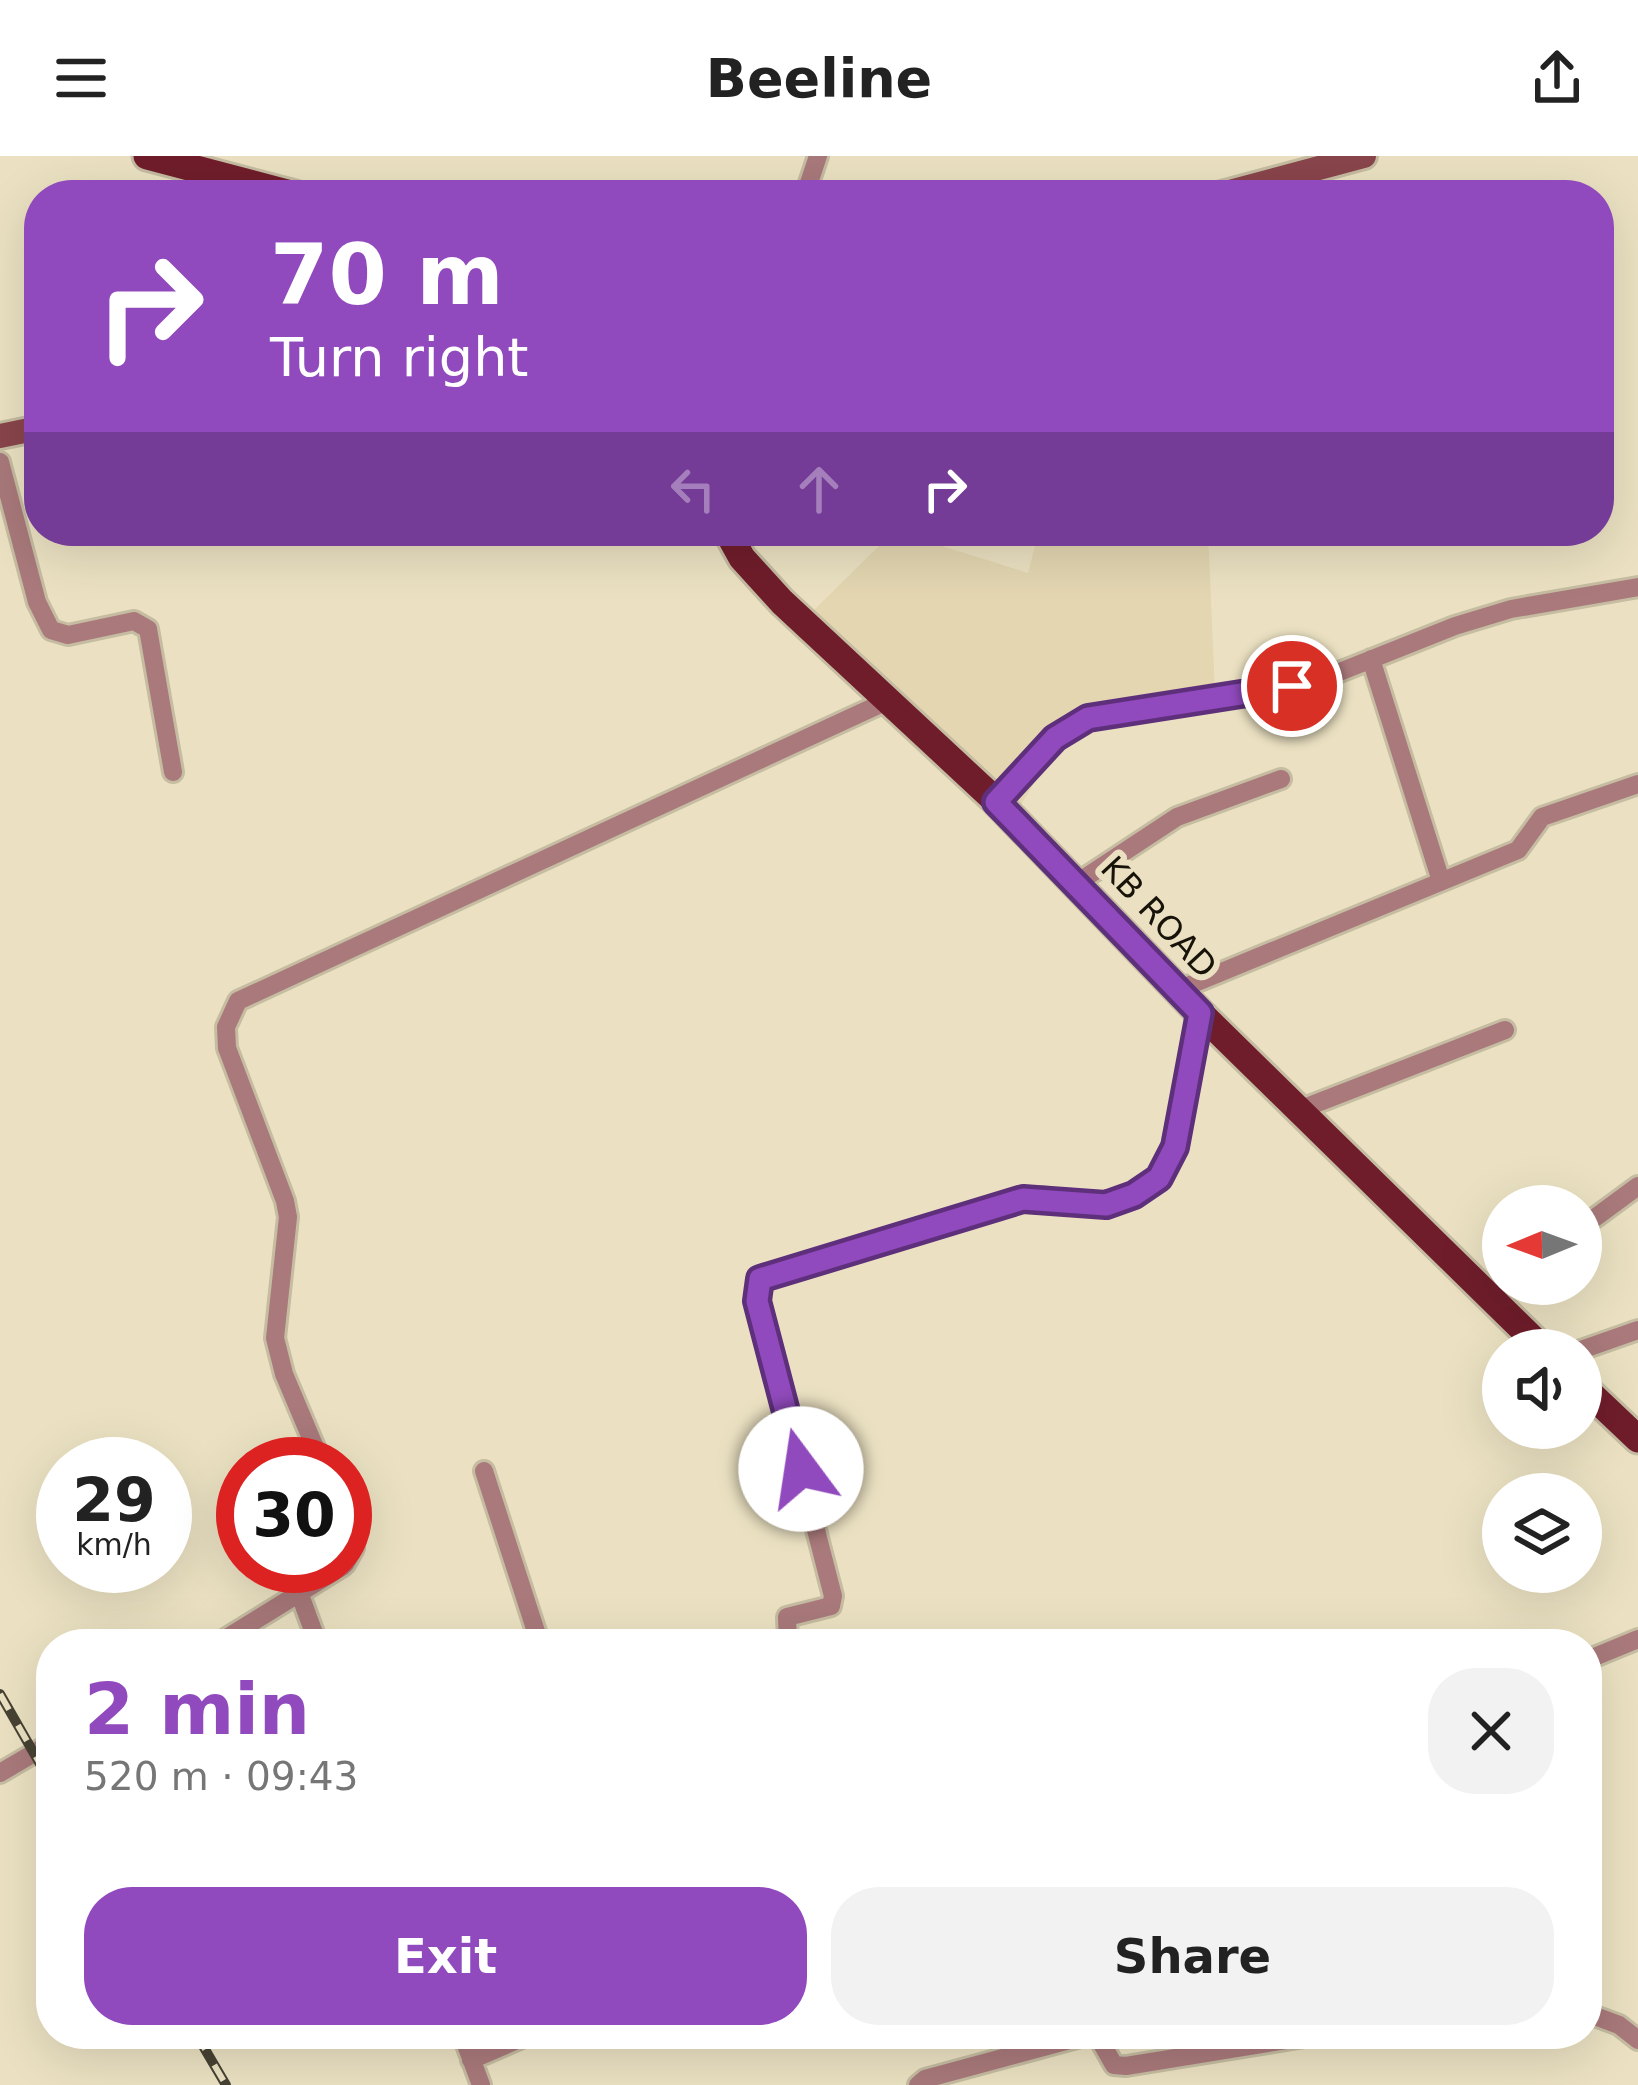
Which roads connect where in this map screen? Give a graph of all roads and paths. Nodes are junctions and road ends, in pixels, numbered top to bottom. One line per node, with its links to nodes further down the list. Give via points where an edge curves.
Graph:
1 (147, 156): 3 (main road)
2 (1364, 156): 4 (main road)
3 (238, 180)
4 (1274, 180)
5 (0, 462): 10 (street, via 51,630 68,635 134,620 148,629)
6 (735, 546): 9 (main road, KB ROAD, via 763,584)
7 (1638, 587): 8 (street, via 1511,609)
8 (1371, 659): 13 (street, via 1292,686 1088,718 1055,738); 14 (street)
9 (889, 700): 13 (main road, KB ROAD); 28 (street, via 238,1001 226,1048 288,1217 275,1338)
10 (173, 772)
11 (1281, 779): 15 (street, via 1177,817)
12 (1638, 784): 14 (street, via 1542,817 1524,847)
13 (996, 802): 15 (main road, KB ROAD)
14 (1441, 881): 16 (street)
15 (1077, 883): 16 (main road, KB ROAD)
16 (1178, 990): 17 (main road, KB ROAD)
17 (1200, 1013): 19 (main road, KB ROAD); 36 (street, via 1175,1147 1159,1178 1134,1195 1106,1205 1023,1199 760,1279 757,1301 834,1602 790,1614)
18 (1505, 1030): 19 (street)
19 (1299, 1110): 22 (main road, KB ROAD)
20 (1638, 1186): 21 (street)
21 (1602, 1213)
22 (1482, 1276)
23 (1509, 1305): 24 (main road, KB ROAD)
24 (1528, 1329)
25 (1638, 1330): 26 (street)
26 (1602, 1343)
27 (1602, 1405): 29 (main road)
28 (311, 1437)
29 (1638, 1439)
30 (484, 1471): 35 (street)
31 (302, 1593): 32 (street)
32 (299, 1595): 33 (street); 34 (street)
33 (242, 1629)
34 (312, 1629)
35 (535, 1629)
36 (786, 1629)
37 (1638, 1639): 38 (street)
38 (1602, 1654)
39 (36, 1752): 40 (street)
40 (0, 1772)
41 (1602, 2019): 42 (street)
42 (1638, 2040)
43 (467, 2049): 48 (street)
44 (496, 2049): 48 (street)
45 (1036, 2049): 50 (street)
46 (1105, 2049): 47 (street, via 1114,2065 1126,2066)
47 (1219, 2049)
48 (471, 2060): 49 (street)
49 (482, 2085)
50 (918, 2085)

